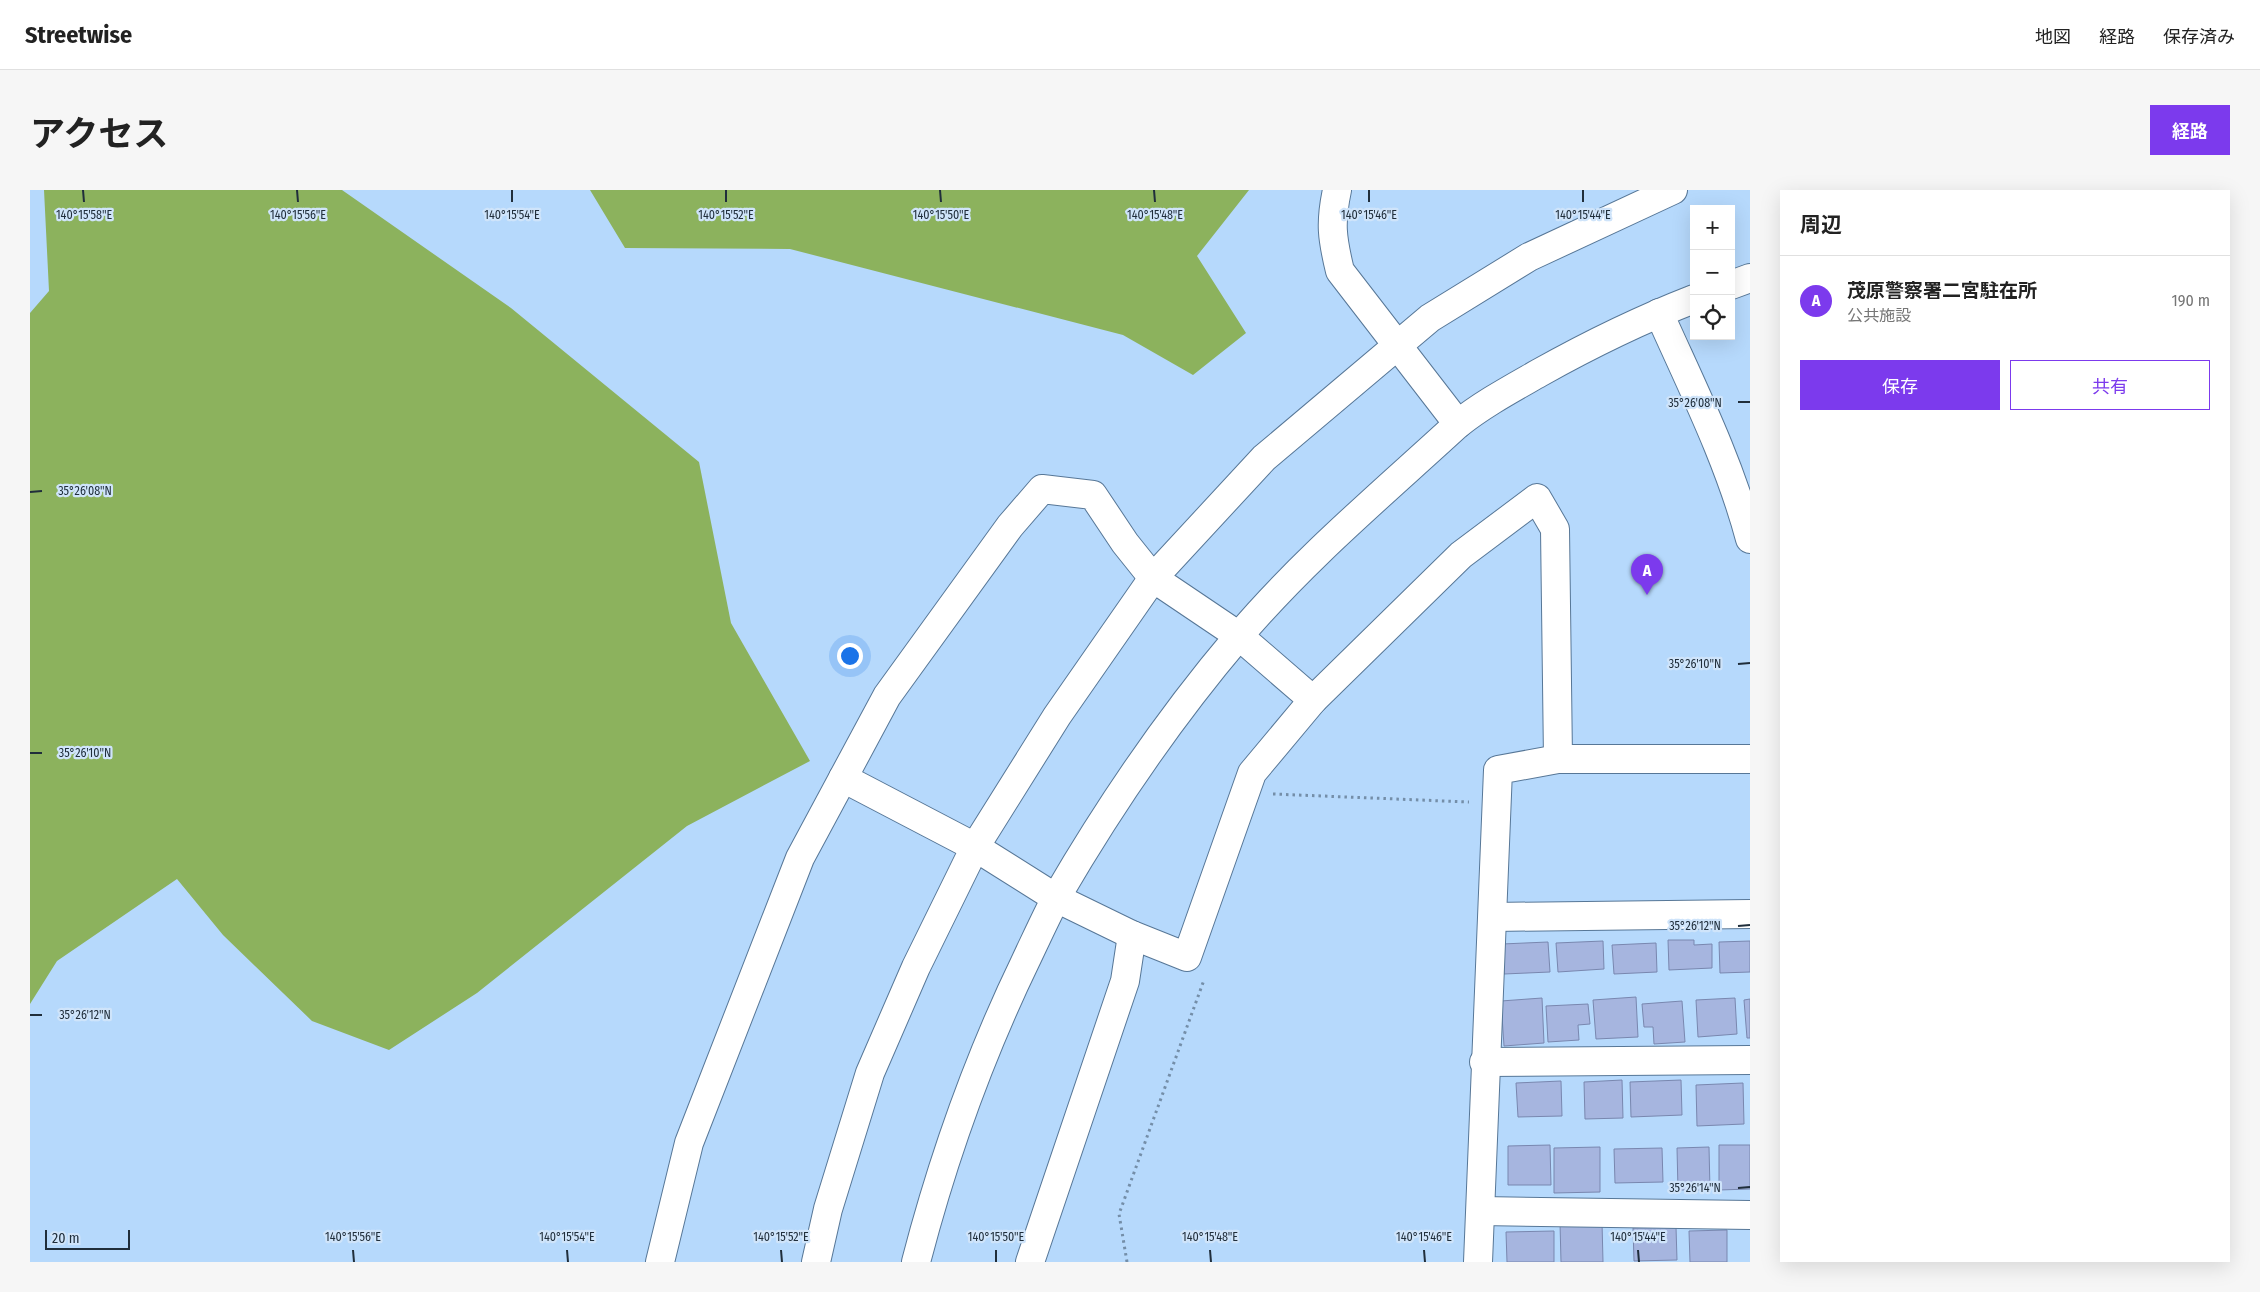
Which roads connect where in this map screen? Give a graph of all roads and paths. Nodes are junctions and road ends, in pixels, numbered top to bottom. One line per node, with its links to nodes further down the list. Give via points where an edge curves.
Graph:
1 (1337, 190): 7 (street, via 1332,215 1333,242 1340,271)
2 (1673, 190): 7 (street, via 1529,257 1430,318)
3 (1750, 278): 4 (street)
4 (1735, 284)
5 (1690, 301): 6 (street)
6 (1659, 313): 8 (street, via 1580,350 1481,406); 9 (street, via 1724,456)
7 (1398, 345): 8 (street); 10 (street, via 1264,458)
8 (1458, 424): 11 (street, via 1316,554)
9 (1750, 539)
10 (1153, 578): 11 (street); 15 (street, via 1093,495 1042,489 1010,526 887,696); 18 (street, via 1057,716)
11 (1239, 636): 12 (street); 19 (street, via 1169,724)
12 (1313, 700): 13 (street, via 1461,555 1537,498 1555,529); 22 (street, via 1252,773 1186,957)
13 (1558, 759): 14 (street); 21 (street, via 1498,770)
14 (1750, 759)
15 (843, 778): 18 (street); 28 (street, via 800,858 689,1143)
16 (1272, 794): 17 (path, via 1469,802)
17 (1468, 811)
18 (975, 847): 19 (street); 29 (street, via 916,967 870,1073 828,1209)
19 (1056, 898): 22 (street); 30 (street, via 1001,1011 961,1113)
20 (1750, 914): 21 (street)
21 (1493, 917): 25 (street)
22 (1132, 935): 31 (street, via 1125,981)
23 (1207, 971): 32 (path, via 1119,1214)
24 (1750, 1060): 25 (street)
25 (1484, 1062): 26 (street)
26 (1481, 1211): 27 (street); 33 (street)
27 (1750, 1214)
28 (660, 1262)
29 (816, 1262)
30 (916, 1262)
31 (1030, 1262)
32 (1127, 1262)
33 (1478, 1262)

